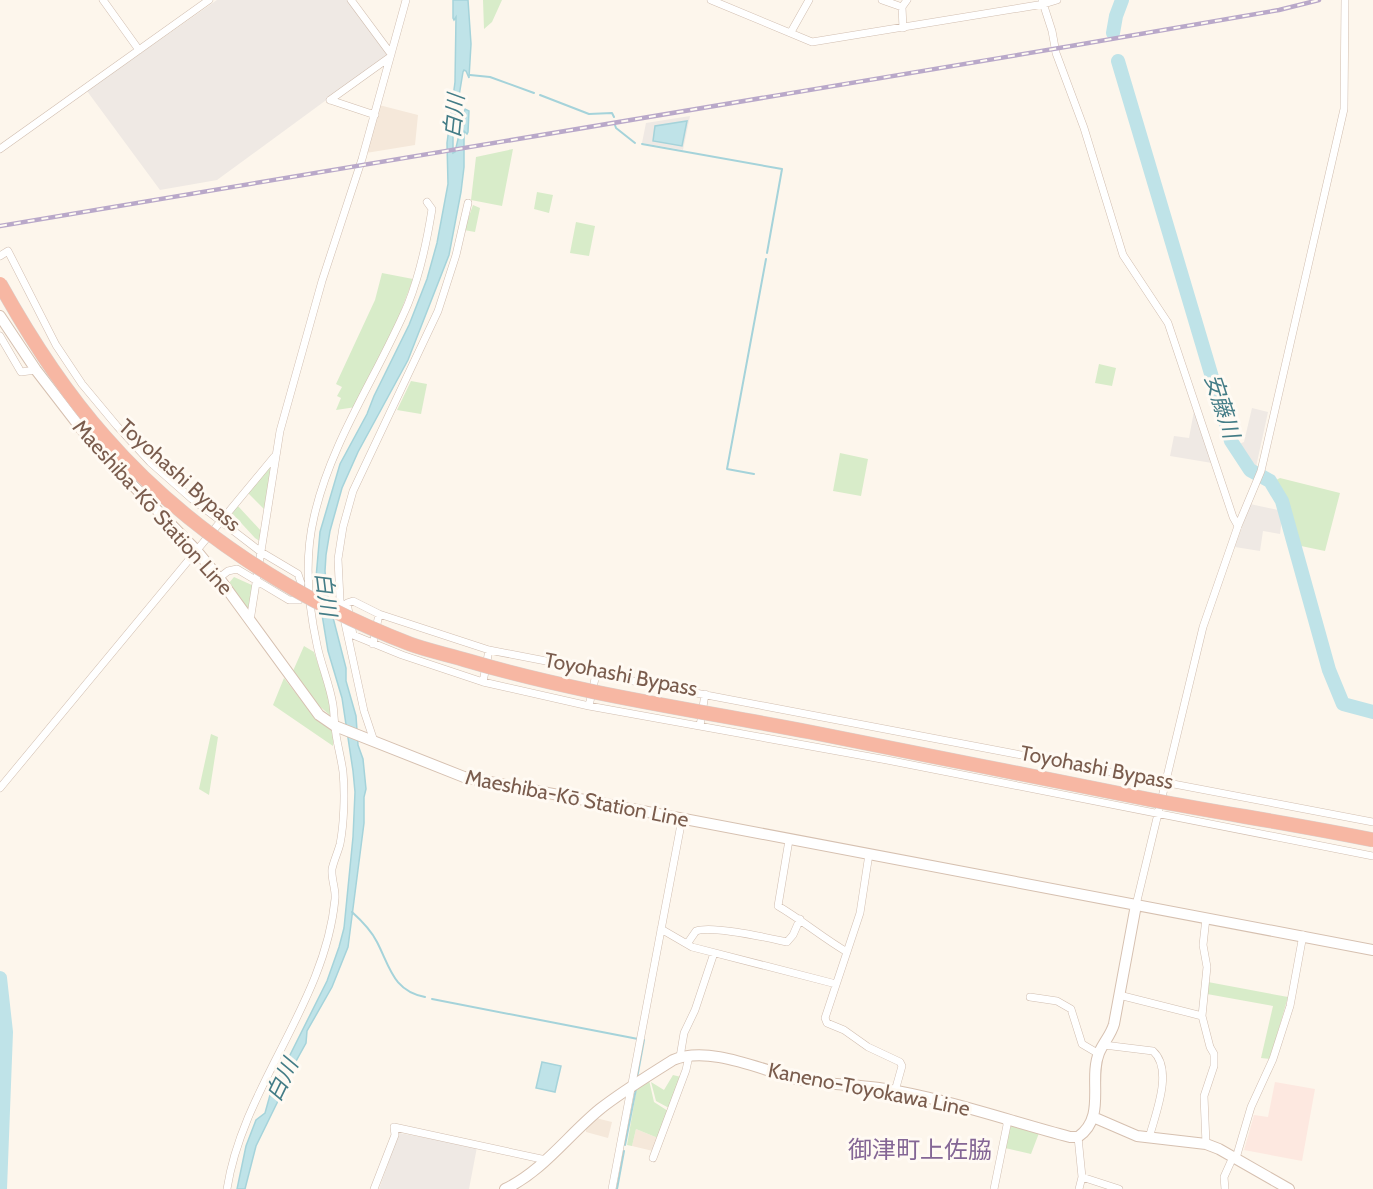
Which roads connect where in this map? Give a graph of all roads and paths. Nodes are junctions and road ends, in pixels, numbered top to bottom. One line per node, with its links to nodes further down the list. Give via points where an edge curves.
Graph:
1 (104, 0): 15 (street)
2 (209, 0): 15 (street)
3 (351, 0): 16 (street)
4 (406, 0): 16 (street)
5 (711, 0): 14 (street)
6 (809, 0): 14 (street)
7 (882, 0): 12 (street)
8 (907, 0): 12 (street)
9 (1057, 0): 11 (street)
10 (1345, 0): 31 (street, via 1344,109 1259,475)
11 (1043, 2): 13 (street); 31 (street, via 1056,54 1084,128 1123,255 1168,322)
12 (902, 7): 13 (street)
13 (903, 28): 14 (street, via 818,42)
14 (791, 33)
15 (139, 50): 18 (street)
16 (391, 56): 17 (street); 17 (street, via 330,100)
17 (375, 115): 29 (street, via 322,281)
18 (0, 149)
19 (426, 202): 44 (street, via 432,209 414,288 329,470 313,519 308,557 310,606)
20 (468, 202): 47 (street, via 438,311 353,491 343,527 338,559 340,600)
21 (0, 256): 27 (street, via 8,251 56,345)
22 (0, 284): 56 (highway, Toyohashi Bypass, bridge, via 58,377 104,437 202,528 304,594 344,616 412,644 509,673 595,692)
23 (0, 295): 58 (highway, Toyohashi Bypass, bridge, via 54,383 147,486 190,525 246,566 300,598 409,648 595,697)
24 (0, 316): 26 (main road, Maeshiba-Kō Station Line)
25 (0, 336): 26 (street, via 21,372)
26 (36, 370): 28 (main road, Maeshiba-Kō Station Line)
27 (82, 384): 28 (street); 30 (street, via 150,462)
28 (60, 400): 32 (main road, Maeshiba-Kō Station Line, via 116,468)
29 (275, 456): 30 (street); 33 (street)
30 (221, 522): 32 (street); 33 (street)
31 (1238, 525): 49 (street, via 1203,627)
32 (196, 550): 34 (main road, Maeshiba-Kō Station Line); 50 (street)
33 (261, 552): 35 (street); 35 (street, via 298,574 299,600 289,600)
34 (219, 578): 35 (street, via 228,570 237,569); 37 (main road, Maeshiba-Kō Station Line)
35 (257, 580): 37 (street)
36 (379, 614): 38 (street); 38 (street, via 353,601 347,603 353,635); 39 (street)
37 (250, 621): 44 (main road, Maeshiba-Kō Station Line, via 313,708)
38 (373, 644): 41 (street)
39 (489, 650): 40 (street); 41 (street)
40 (596, 674): 42 (street); 43 (street)
41 (483, 682): 43 (street)
42 (705, 694): 45 (street); 46 (street)
43 (589, 706): 45 (street)
44 (336, 726): 47 (main road, Maeshiba-Kō Station Line); 87 (street, via 343,773 342,832 332,872 335,897 328,941 249,1116)
45 (700, 726): 48 (street)
46 (892, 731): 48 (street); 49 (street)
47 (372, 740): 53 (main road, Maeshiba-Kō Station Line, via 464,777)
48 (887, 760): 51 (street)
49 (1165, 784): 51 (street); 52 (street)
50 (0, 788)
51 (1159, 813): 57 (street); 61 (street)
52 (1326, 814): 54 (street); 57 (street)
53 (682, 819): 55 (main road, Maeshiba-Kō Station Line); 64 (street)
54 (1373, 822)
55 (789, 840): 59 (main road, Maeshiba-Kō Station Line); 63 (street, via 778,906)
56 (1373, 840)
57 (1320, 844): 60 (street)
58 (1373, 846)
59 (869, 854): 61 (main road, Maeshiba-Kō Station Line); 68 (street, via 860,913)
60 (1373, 856)
61 (1136, 905): 62 (main road); 71 (main road)
62 (1206, 918): 65 (main road); 73 (street)
63 (800, 919): 66 (street, via 787,942 704,929 696,931); 68 (street)
64 (661, 929): 66 (street); 76 (street)
65 (1303, 935): 67 (main road); 84 (street, via 1290,1006)
66 (687, 944): 69 (street)
67 (1373, 950)
68 (847, 952): 70 (street)
69 (714, 953): 70 (street); 75 (street, via 684,1034)
70 (836, 984): 77 (street, via 825,1018 868,1047 900,1062)
71 (1119, 995): 73 (street); 74 (main road, via 1114,1024)
72 (1030, 997): 74 (street, via 1056,1001 1071,1009 1082,1044)
73 (1202, 1016): 82 (street, via 1214,1054 1204,1096)
74 (1102, 1049): 78 (main road, via 1096,1066); 81 (street, via 1154,1051 1160,1059 1164,1072 1162,1087)
75 (684, 1057): 76 (main road); 77 (main road, Kaneno-Toyokawa Line, via 707,1055 798,1079); 83 (street, via 678,1094)
76 (632, 1087): 85 (main road, via 600,1110); 90 (street)
77 (895, 1091): 79 (main road, Kaneno-Toyokawa Line)
78 (1093, 1117): 80 (main road); 81 (main road)
79 (1006, 1118): 80 (main road, Kaneno-Toyokawa Line); 91 (street)
80 (1078, 1137): 86 (street)
81 (1149, 1138): 82 (main road)
82 (1206, 1144): 84 (main road)
83 (652, 1158)
84 (1235, 1158): 94 (street, via 1224,1177); 95 (main road)
85 (546, 1160): 88 (street, via 394,1127 395,1135); 89 (main road)
86 (1082, 1177): 92 (street); 93 (street)
87 (227, 1189)
88 (374, 1189)
89 (505, 1189)
90 (612, 1189)
91 (994, 1189)
92 (1079, 1189)
93 (1119, 1189)
94 (1226, 1189)
95 (1289, 1189)

